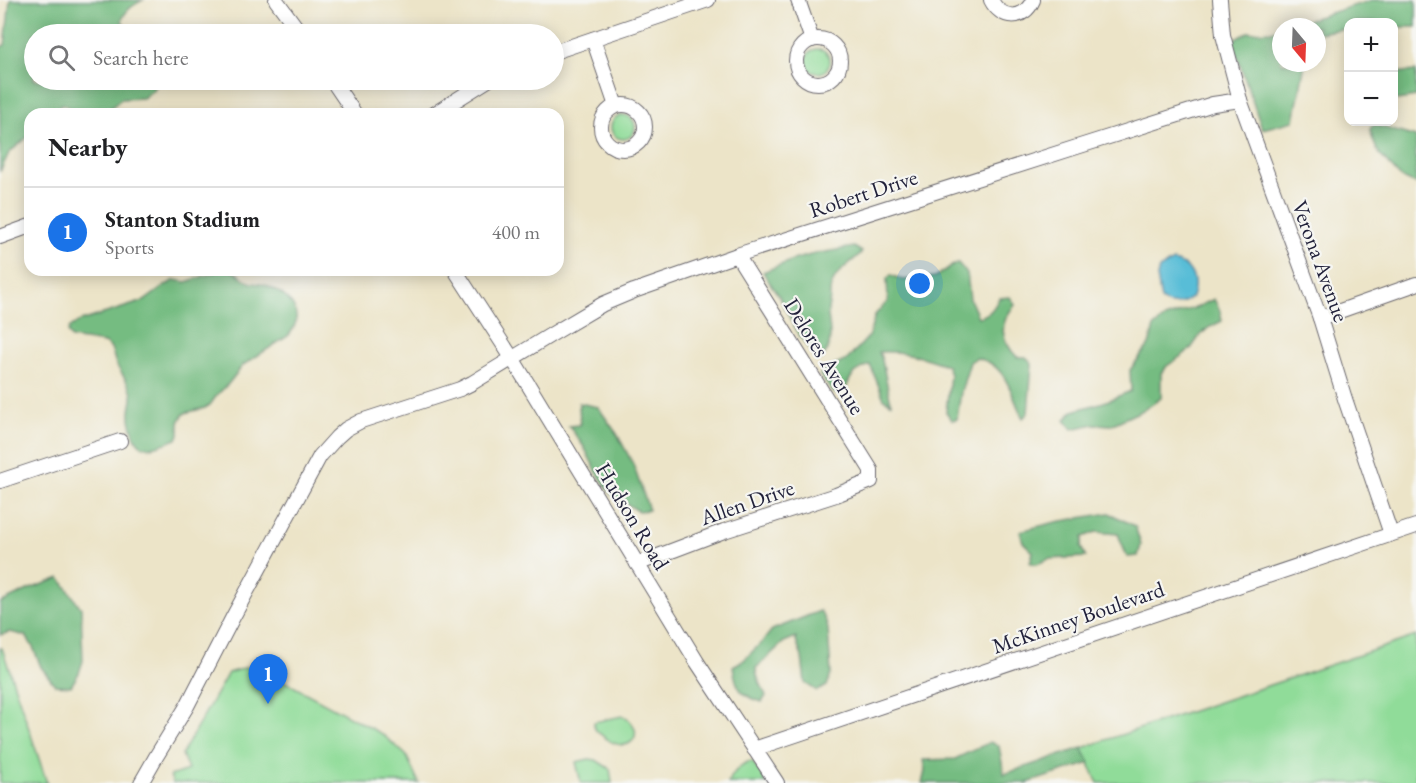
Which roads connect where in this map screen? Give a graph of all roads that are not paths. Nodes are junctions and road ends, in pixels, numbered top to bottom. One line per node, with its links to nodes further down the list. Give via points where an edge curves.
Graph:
1 (276, 0): 7 (street)
2 (708, 0): 8 (street)
3 (798, 0): 9 (street)
4 (992, 0): 5 (street, via 999,12 1012,16 1026,11)
5 (1033, 0)
6 (1220, 0): 13 (street, Verona Avenue, via 1223,35)
7 (294, 24)
8 (593, 39): 10 (street); 14 (street)
9 (812, 40)
10 (564, 49)
11 (339, 90): 15 (street)
12 (472, 90): 16 (street)
13 (1240, 100): 19 (street, Robert Drive, via 1213,104); 22 (street, Verona Avenue)
14 (616, 106)
15 (351, 108)
16 (444, 108)
17 (24, 227): 18 (street)
18 (0, 237)
19 (737, 255): 23 (street, Robert Drive, via 603,304); 26 (street, Delores Avenue, via 871,470)
20 (459, 276): 23 (street, Hudson Road)
21 (1416, 285): 22 (street)
22 (1320, 318): 28 (street, Verona Avenue)
23 (512, 358): 29 (street, Hudson Road); 31 (street, Robert Drive, via 460,389 361,421 329,445 243,597 188,706)
24 (120, 441): 25 (street)
25 (0, 481)
26 (871, 481): 29 (street, Allen Drive)
27 (1416, 526): 28 (street, McKinney Boulevard)
28 (1391, 534): 30 (street, McKinney Boulevard)
29 (638, 564): 30 (street, Hudson Road)
30 (754, 748): 32 (street, Hudson Road)
31 (141, 783)
32 (777, 783)

